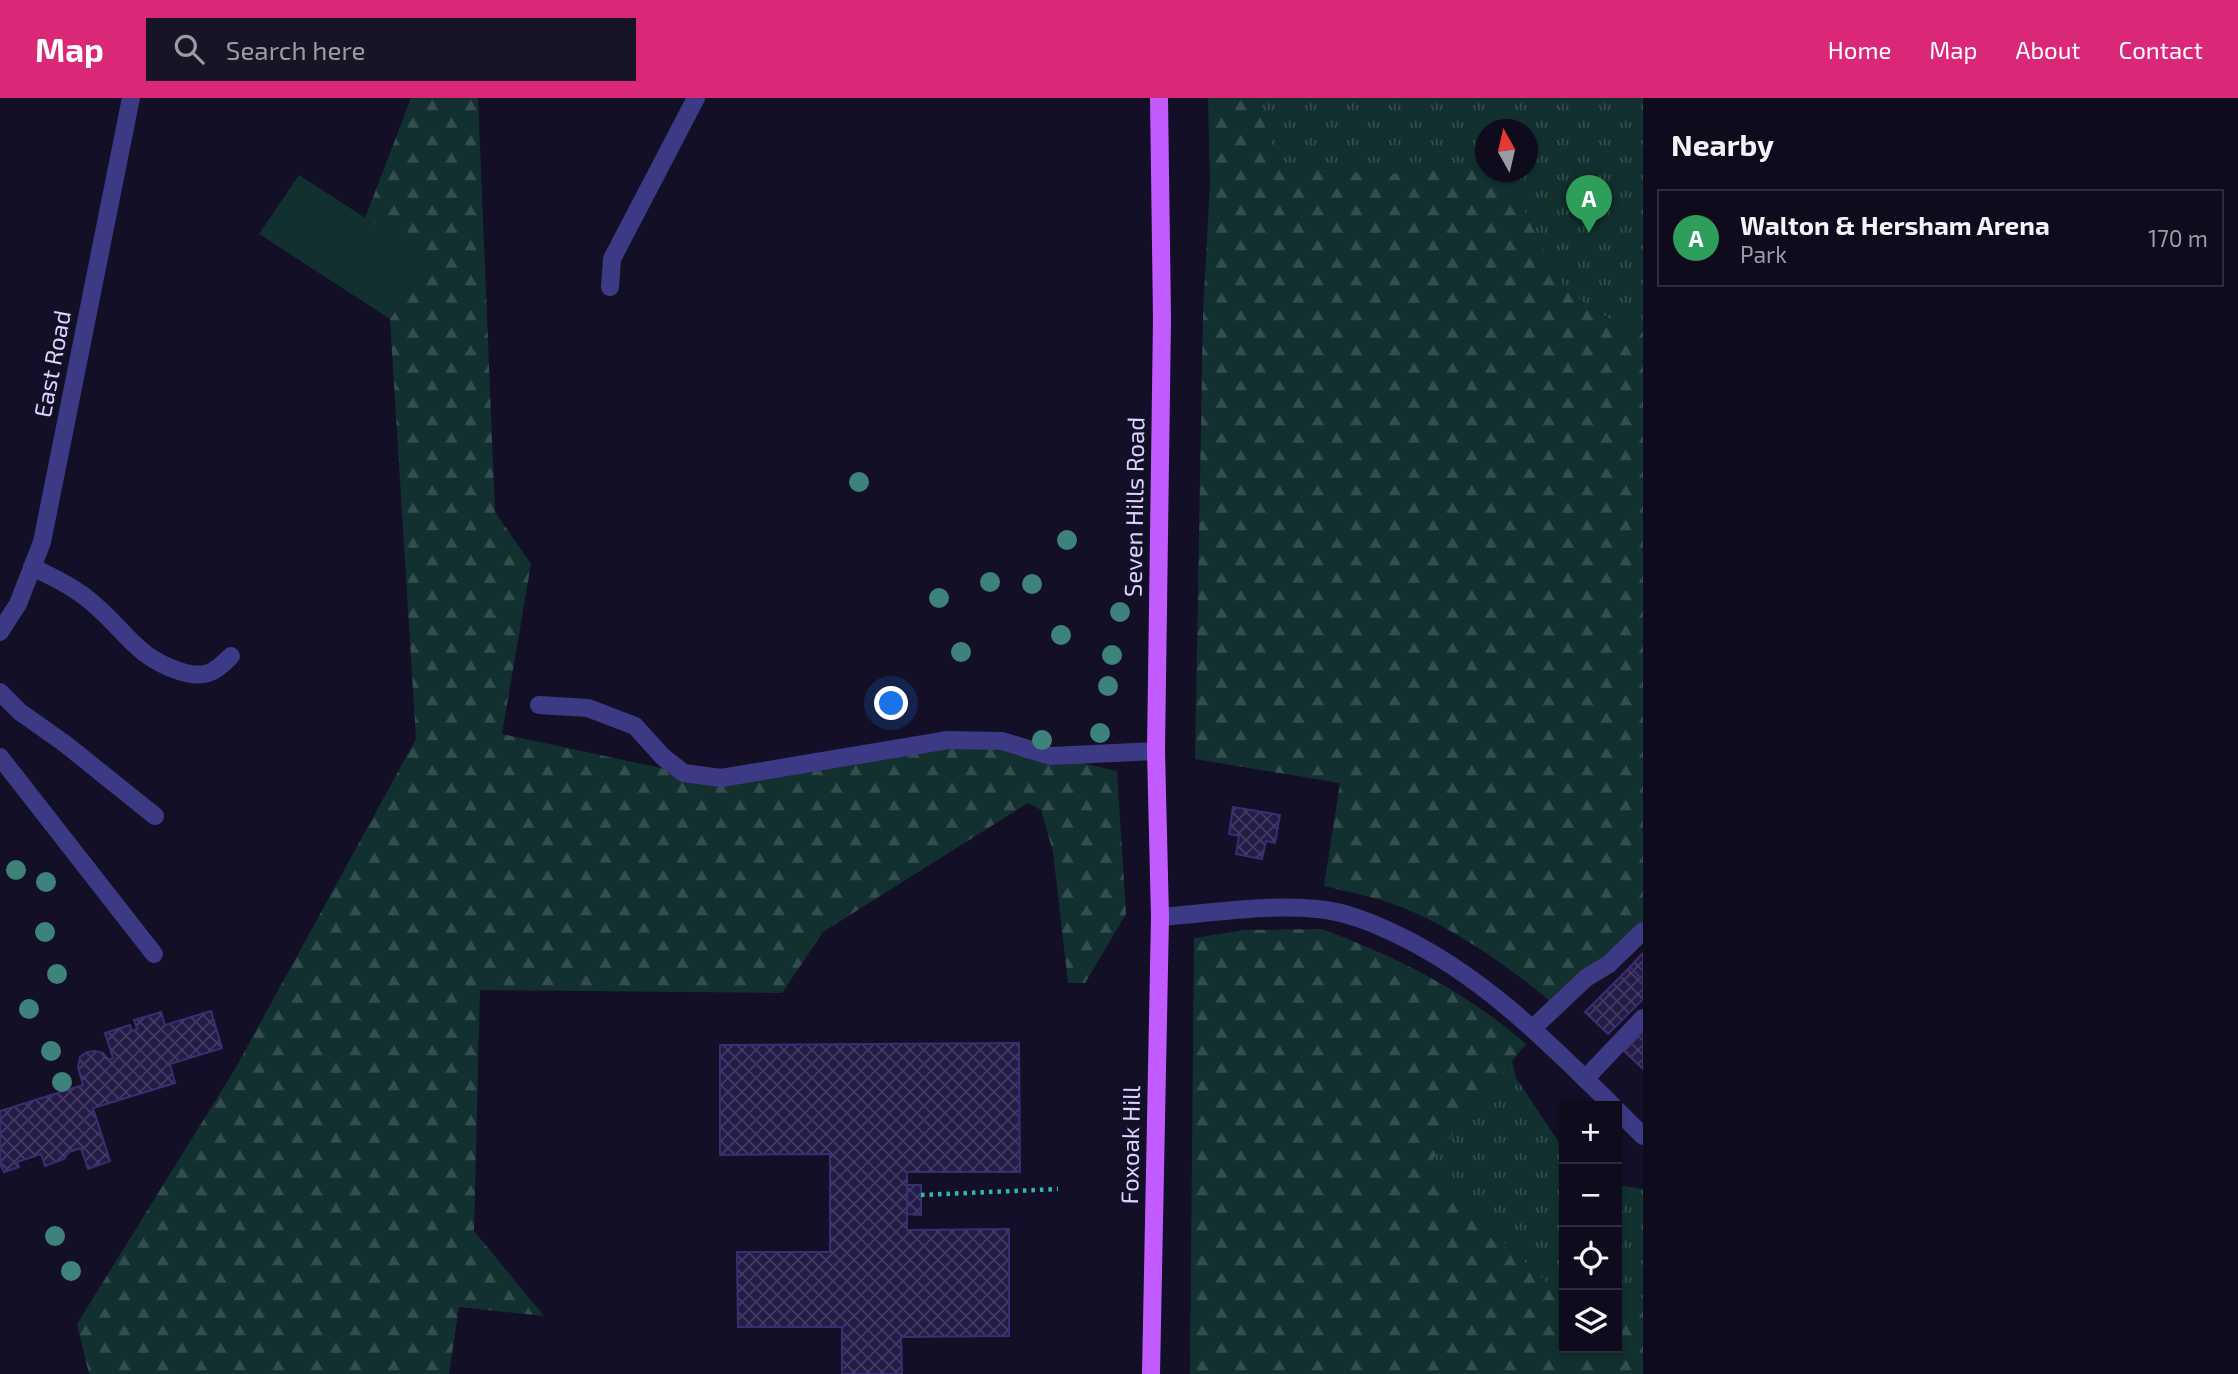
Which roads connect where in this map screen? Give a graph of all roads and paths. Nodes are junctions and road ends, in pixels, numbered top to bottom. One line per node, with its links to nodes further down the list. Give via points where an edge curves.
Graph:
1 (131, 98): 5 (street, East Road, via 42,541)
2 (696, 98): 4 (street, via 612,259)
3 (1159, 98): 10 (main road, Seven Hills Road, via 1162,319)
4 (610, 287)
5 (32, 567): 6 (street, East Road, via 18,604); 7 (street, via 72,587 160,665 195,676 218,670)
6 (0, 632)
7 (231, 656)
8 (0, 692): 12 (street)
9 (539, 705): 10 (street, via 588,708 635,726 663,758 684,773 722,778 948,740 1002,741 1051,756)
10 (1156, 751): 13 (main road, Seven Hills Road)
11 (0, 757): 15 (street)
12 (155, 816)
13 (1160, 917): 17 (street, via 1284,908 1350,915 1448,962); 24 (main road, Foxoak Hill)
14 (1643, 930): 17 (street)
15 (154, 954)
16 (1643, 1018): 18 (street)
17 (1533, 1028): 18 (street)
18 (1585, 1079): 19 (street)
19 (1608, 1101)
20 (1622, 1115): 21 (street)
21 (1643, 1136)
22 (1058, 1189): 23 (path)
23 (921, 1195)
24 (1151, 1374)

